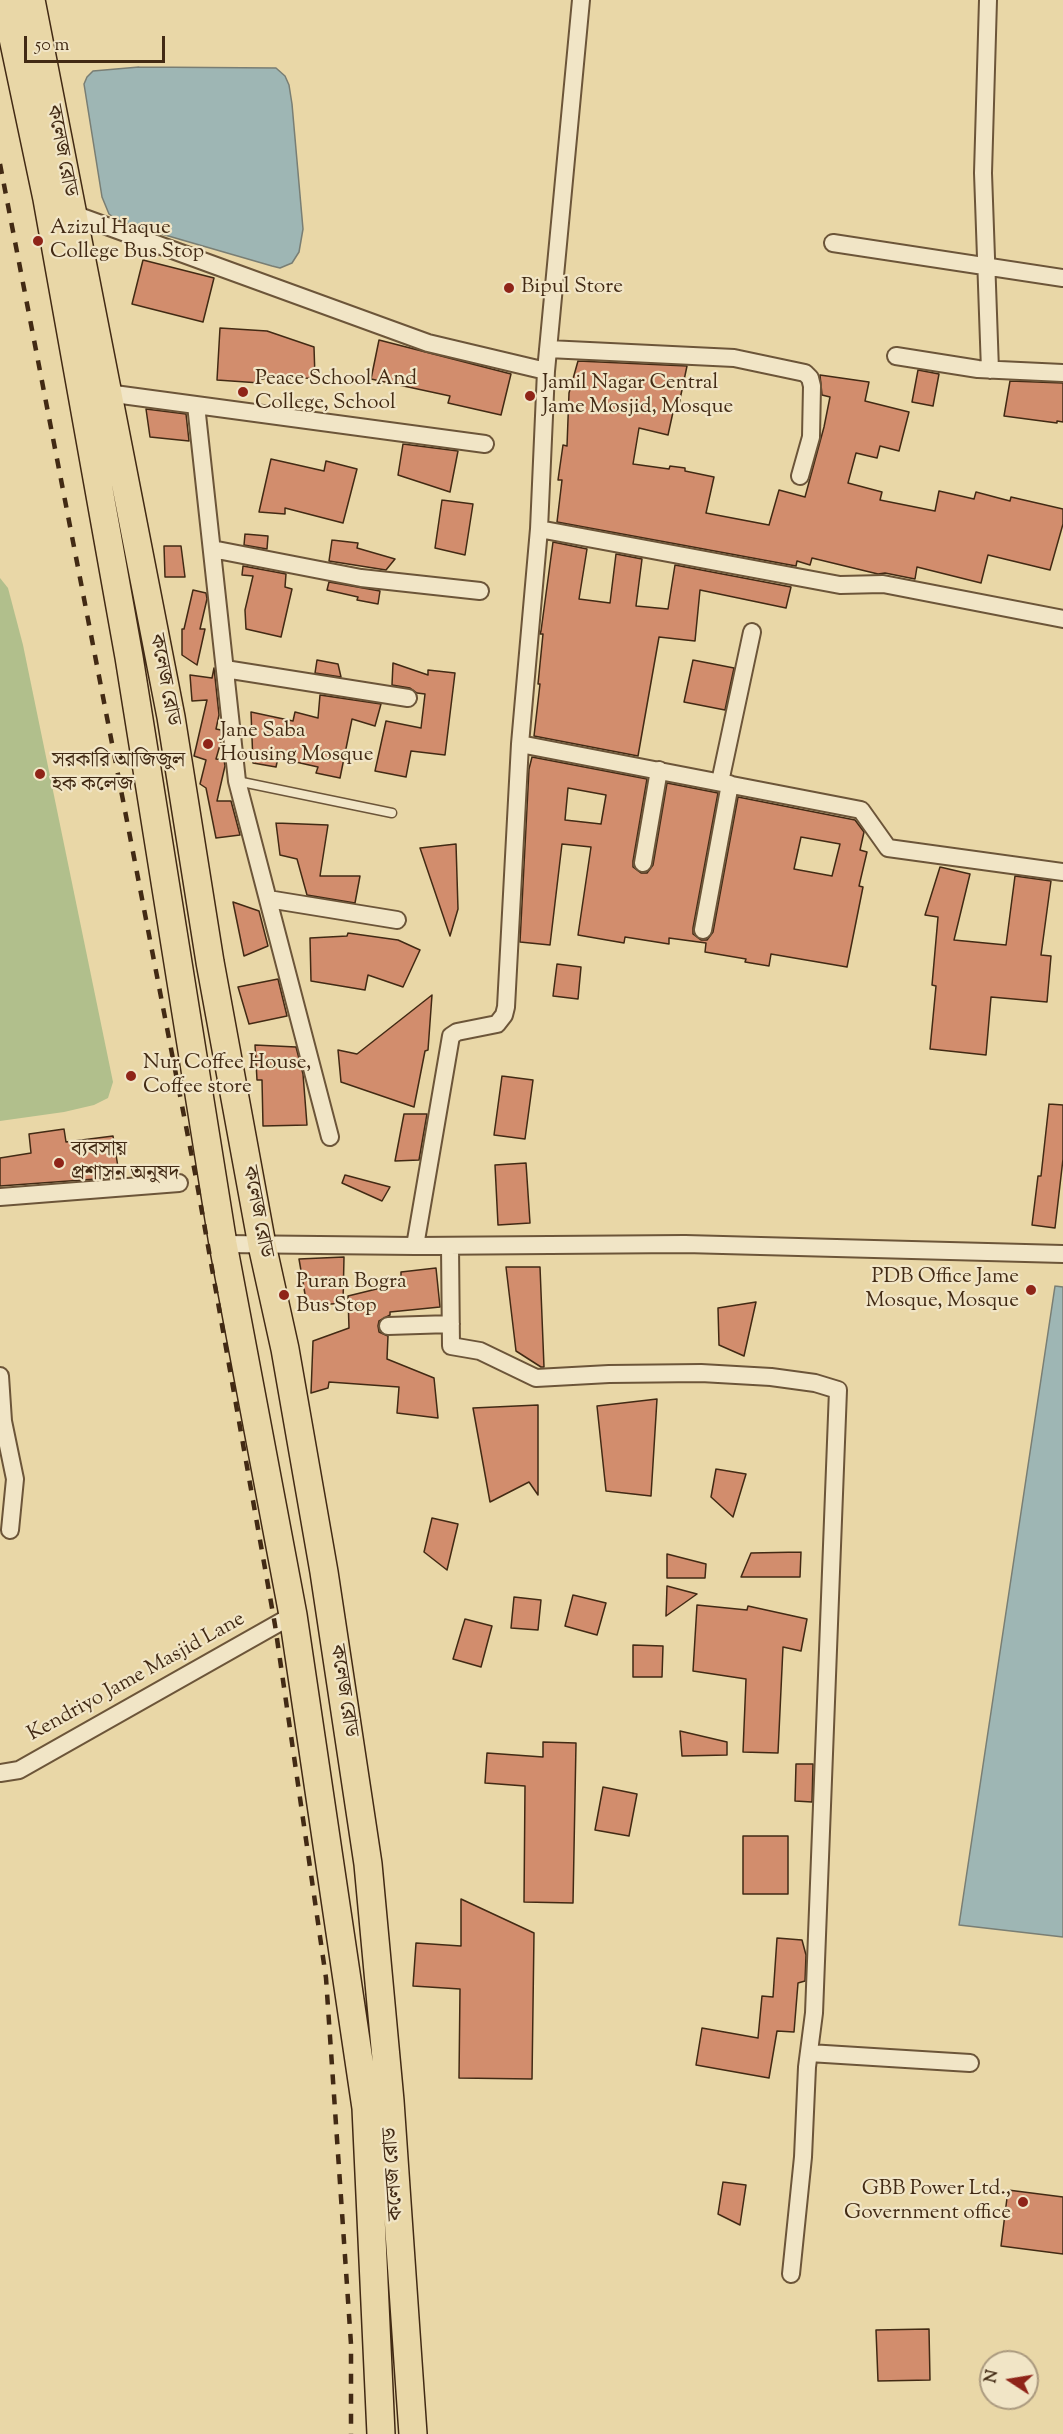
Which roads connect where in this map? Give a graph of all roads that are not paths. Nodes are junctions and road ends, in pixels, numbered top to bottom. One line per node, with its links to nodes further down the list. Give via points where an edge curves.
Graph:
1 (5, 0): 5 (highway, কলেজ রোড)
2 (31, 0): 6 (highway, কলেজ রোড)
3 (581, 0): 10 (street)
4 (988, 0): 8 (street, via 983,173)
5 (46, 199): 6 (street); 39 (highway, কলেজ রোড, via 129,657)
6 (72, 214): 13 (street, via 428,343); 15 (highway, কলেজ রোড)
7 (833, 243): 8 (street)
8 (986, 267): 9 (street); 12 (street)
9 (1063, 278)
10 (548, 349): 13 (street); 18 (street, via 734,358 806,374 812,386 811,437)
11 (896, 356): 12 (street)
12 (990, 370): 14 (street)
13 (546, 371): 19 (street)
14 (1063, 373)
15 (107, 393): 16 (street); 40 (highway, কলেজ রোড, via 171,717 210,962)
16 (196, 405): 17 (street); 20 (street)
17 (485, 444)
18 (800, 476)
19 (539, 529): 22 (street, via 840,585 883,584); 26 (street)
20 (212, 549): 21 (street, via 361,578); 24 (street)
21 (480, 591)
22 (1063, 620)
23 (752, 632): 29 (street)
24 (225, 669): 25 (street); 28 (street)
25 (408, 698)
26 (520, 744): 27 (street); 41 (street, via 507,1007 497,1024 451,1036)
27 (659, 770): 29 (street); 31 (street)
28 (237, 781): 30 (lane); 33 (street)
29 (725, 783): 32 (street, via 861,810 888,848); 35 (street)
30 (392, 813)
31 (643, 863)
32 (1063, 872)
33 (268, 899): 34 (street); 36 (street)
34 (397, 920)
35 (703, 930)
36 (330, 1137)
37 (179, 1184): 38 (street)
38 (0, 1197)
39 (223, 1244): 40 (street); 48 (highway, কলেজ রোড)
40 (262, 1245): 41 (street); 54 (highway, কলেজ রোড, via 285,1349 324,1572 368,1864 390,2101)
41 (415, 1246): 42 (street)
42 (450, 1246): 43 (street, via 685,1244); 44 (street)
43 (1063, 1254)
44 (451, 1324): 45 (street); 50 (street, via 451,1346 480,1351 537,1378 701,1374 804,1381 838,1390 814,2013)
45 (388, 1326)
46 (0, 1376): 47 (street, via 3,1421 15,1479)
47 (10, 1530)
48 (293, 1615): 49 (street, Kendriyo Jame Masjid Lane, via 19,1770); 53 (highway, কলেজ রোড, via 366,2108)
49 (0, 1773)
50 (809, 2053): 51 (street); 52 (street)
51 (970, 2063)
52 (792, 2274)
53 (381, 2434)
54 (413, 2434)

